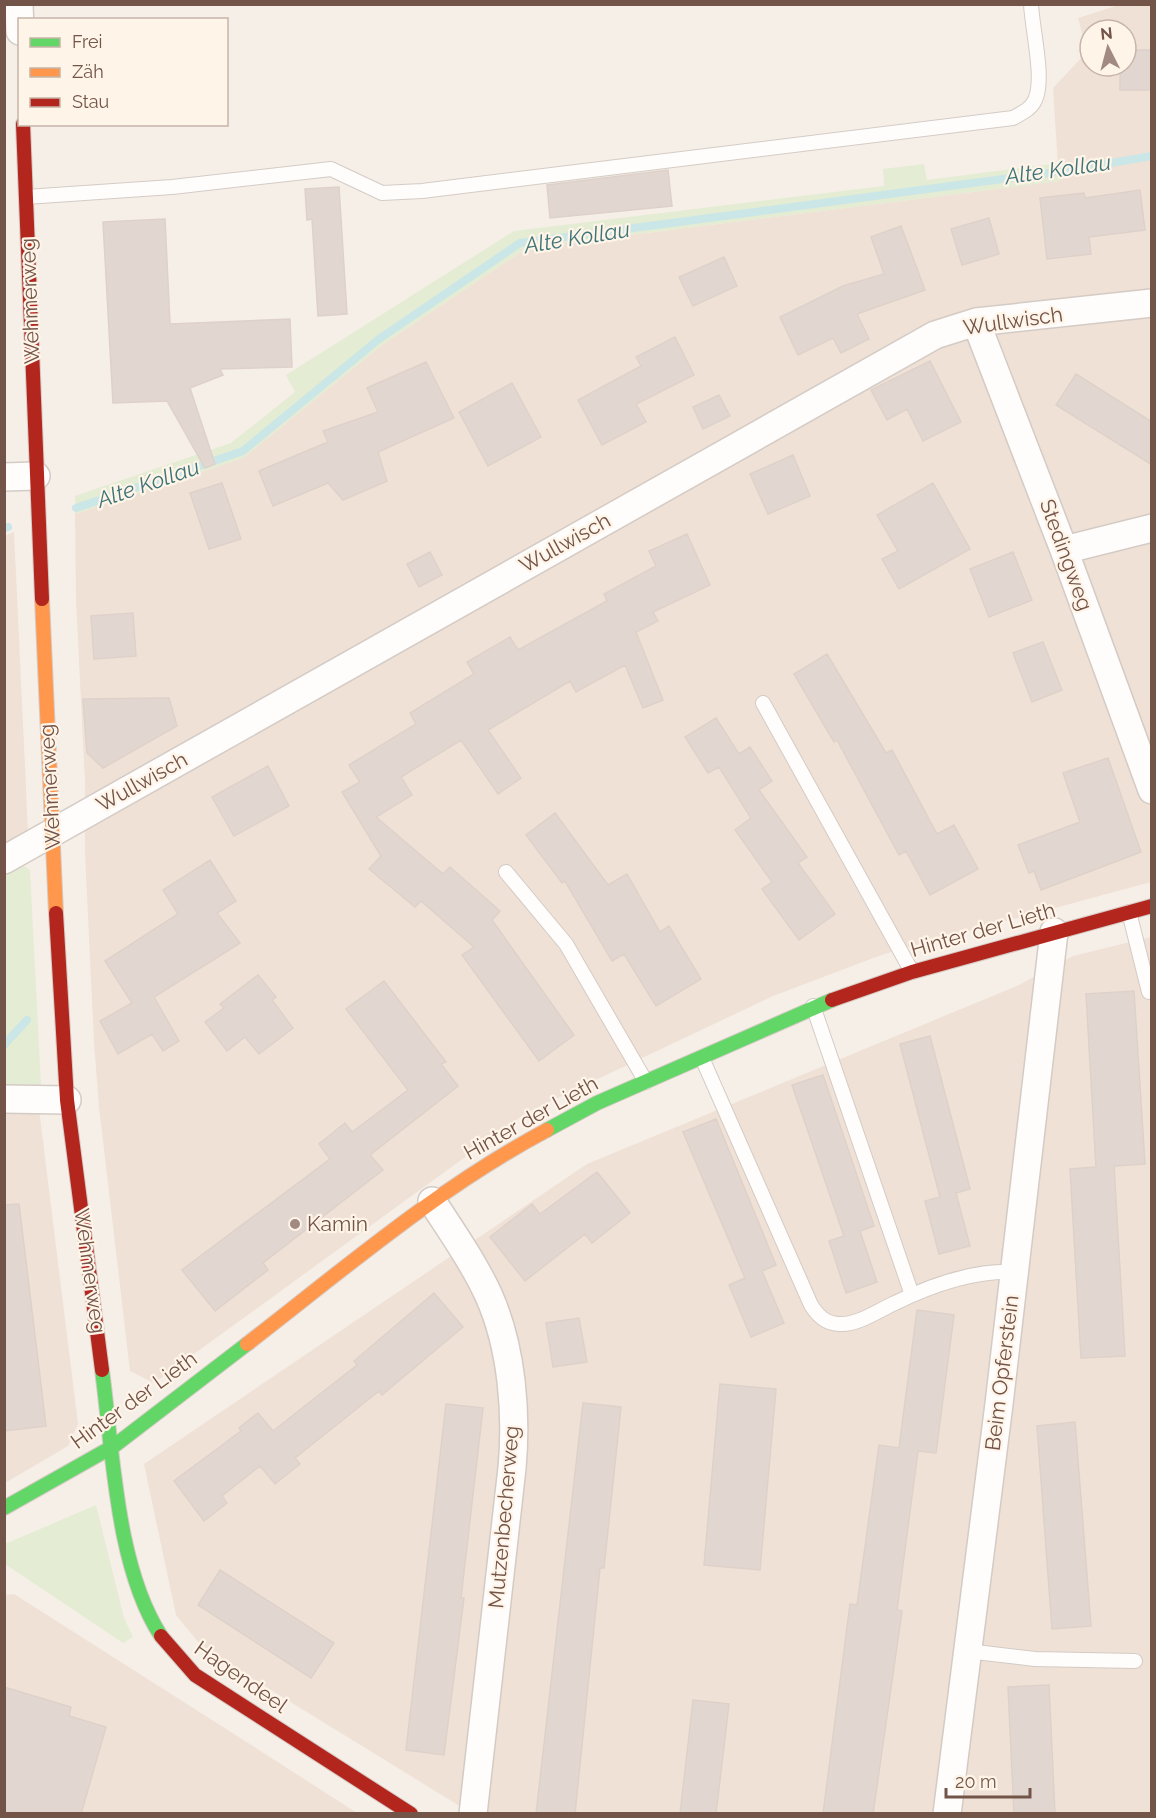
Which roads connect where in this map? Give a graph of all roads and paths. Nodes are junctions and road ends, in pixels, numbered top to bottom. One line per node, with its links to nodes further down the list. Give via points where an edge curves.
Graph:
1 (1031, 4): 3 (lane, via 1040,85 1027,110 1013,118 422,191 382,194 331,169 171,187)
2 (23, 126): 3 (street, Wehmerweg)
3 (26, 197): 6 (street, Wehmerweg)
4 (1152, 303): 5 (street, Wullwisch)
5 (976, 322): 9 (street, Stedingweg); 12 (street, Wullwisch, via 924,341)
6 (36, 476): 7 (street); 12 (street, Wehmerweg)
7 (4, 477)
8 (1152, 528): 9 (street)
9 (1064, 550): 11 (street, Stedingweg)
10 (763, 703): 18 (lane)
11 (1152, 790)
12 (51, 833): 13 (street, Wullwisch); 24 (street, Wehmerweg)
13 (4, 860)
14 (506, 872): 22 (lane, via 566,944)
15 (1152, 906): 16 (street, Hinter der Lieth)
16 (1129, 912): 17 (street, Hinter der Lieth); 19 (lane)
17 (1054, 932): 18 (street, Hinter der Lieth); 26 (street, Beim Opferstein)
18 (912, 972): 20 (street, Hinter der Lieth)
19 (1149, 992)
20 (813, 1006): 21 (street, Hinter der Lieth); 27 (lane)
21 (702, 1058): 22 (street, Hinter der Lieth); 27 (lane, via 811,1305 820,1317 830,1323 852,1322)
22 (646, 1082): 25 (street, Hinter der Lieth, via 505,1152)
23 (4, 1099): 24 (street)
24 (66, 1100): 28 (street, Wehmerweg)
25 (432, 1201): 28 (street, Hinter der Lieth); 33 (street, Mutzenbecherweg, via 489,1297 501,1332 513,1413 512,1468)
26 (1015, 1272): 27 (lane, via 977,1275); 30 (street, Beim Opferstein)
27 (912, 1295)
28 (114, 1446): 29 (street, Hinter der Lieth); 32 (street, Hagendeel, via 124,1537 140,1596 155,1629 173,1655 195,1675)
29 (4, 1508)
30 (967, 1651): 31 (lane, via 1035,1659); 34 (street, Beim Opferstein)
31 (1135, 1661)
32 (411, 1814)
33 (473, 1814)
34 (947, 1814)

